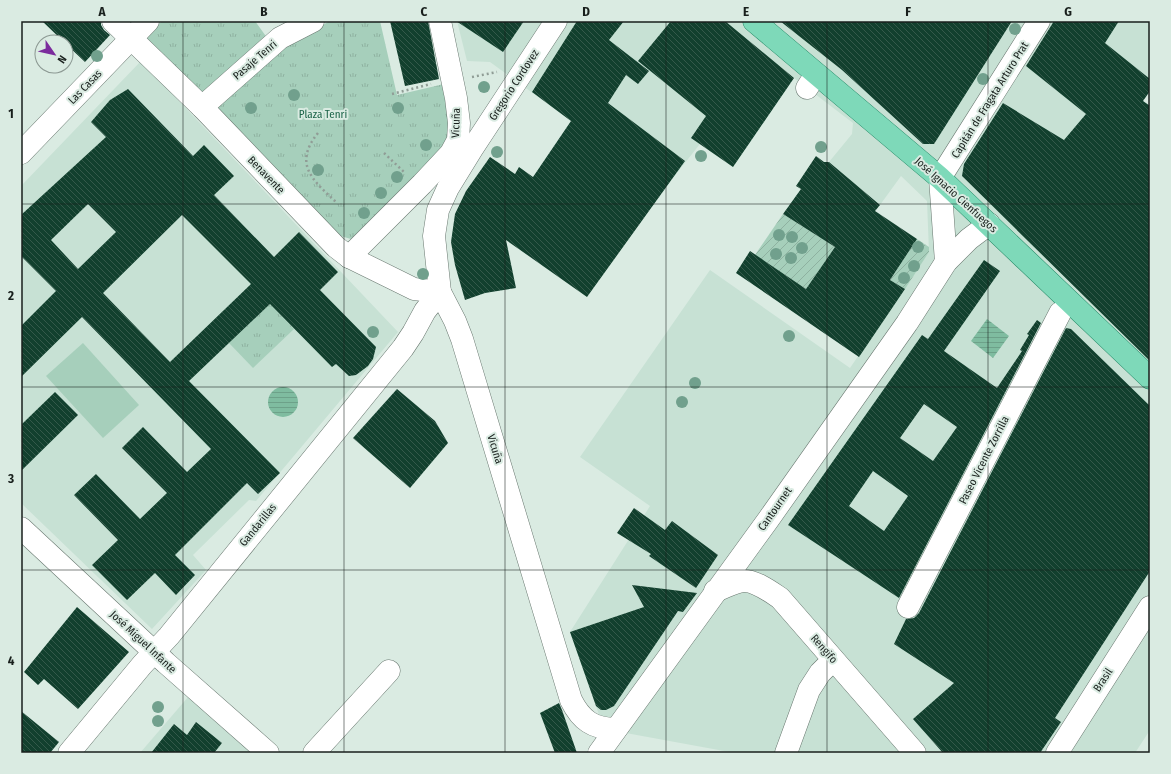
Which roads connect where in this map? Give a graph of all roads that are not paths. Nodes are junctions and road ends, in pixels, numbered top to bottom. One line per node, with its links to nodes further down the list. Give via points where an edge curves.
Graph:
1 (114, 21): 8 (street, Benavente)
2 (148, 21): 8 (street, Las Casas)
3 (313, 21): 10 (street, Pasaje Tenri, via 280,38)
4 (440, 21): 9 (street, Vicuña)
5 (556, 21): 11 (street, Gregorio Cordovez)
6 (754, 21): 14 (main road, José Ignacio Cienfuegos, via 812,81)
7 (1039, 21): 14 (street, Capitán de Fragata Arturo Prat)
8 (131, 39): 10 (street, Benavente); 13 (street, Las Casas)
9 (456, 98): 11 (street, via 471,114 486,117); 16 (street, Vicuña, via 458,140 451,152)
10 (202, 107): 16 (street, Benavente, via 319,231)
11 (498, 111): 12 (street, Gregorio Cordovez)
12 (472, 149): 18 (street, Vicuña, via 438,210 434,236)
13 (21, 153)
14 (940, 178): 15 (main road, José Ignacio Cienfuegos); 17 (street)
15 (989, 224): 17 (street, Cantournet, via 969,239); 20 (main road, José Ignacio Cienfuegos)
16 (349, 257): 18 (street, Benavente, via 414,289)
17 (946, 262): 22 (street, Cantournet, via 907,323)
18 (440, 292): 25 (street, Gandarillas, via 402,348); 28 (street, Vicuña, via 462,339 571,700 585,720 604,729)
19 (1060, 313): 23 (street, Paseo Vicente Zorrilla)
20 (1150, 378)
21 (21, 528): 25 (street, José Miguel Infante)
22 (715, 591): 26 (street, Rengifo, via 743,581 768,589 780,598); 28 (street, Cantournet)
23 (908, 607)
24 (1150, 607): 35 (street, Brasil)
25 (154, 652): 29 (street, Gandarillas); 30 (street, José Miguel Infante)
26 (833, 660): 33 (street, via 820,673 809,690); 34 (street, Rengifo)
27 (389, 671): 31 (street)
28 (616, 729): 32 (street, Cantournet)
29 (69, 753)
30 (268, 753)
31 (314, 753)
32 (599, 753)
33 (786, 753)
34 (915, 753)
35 (1057, 753)

